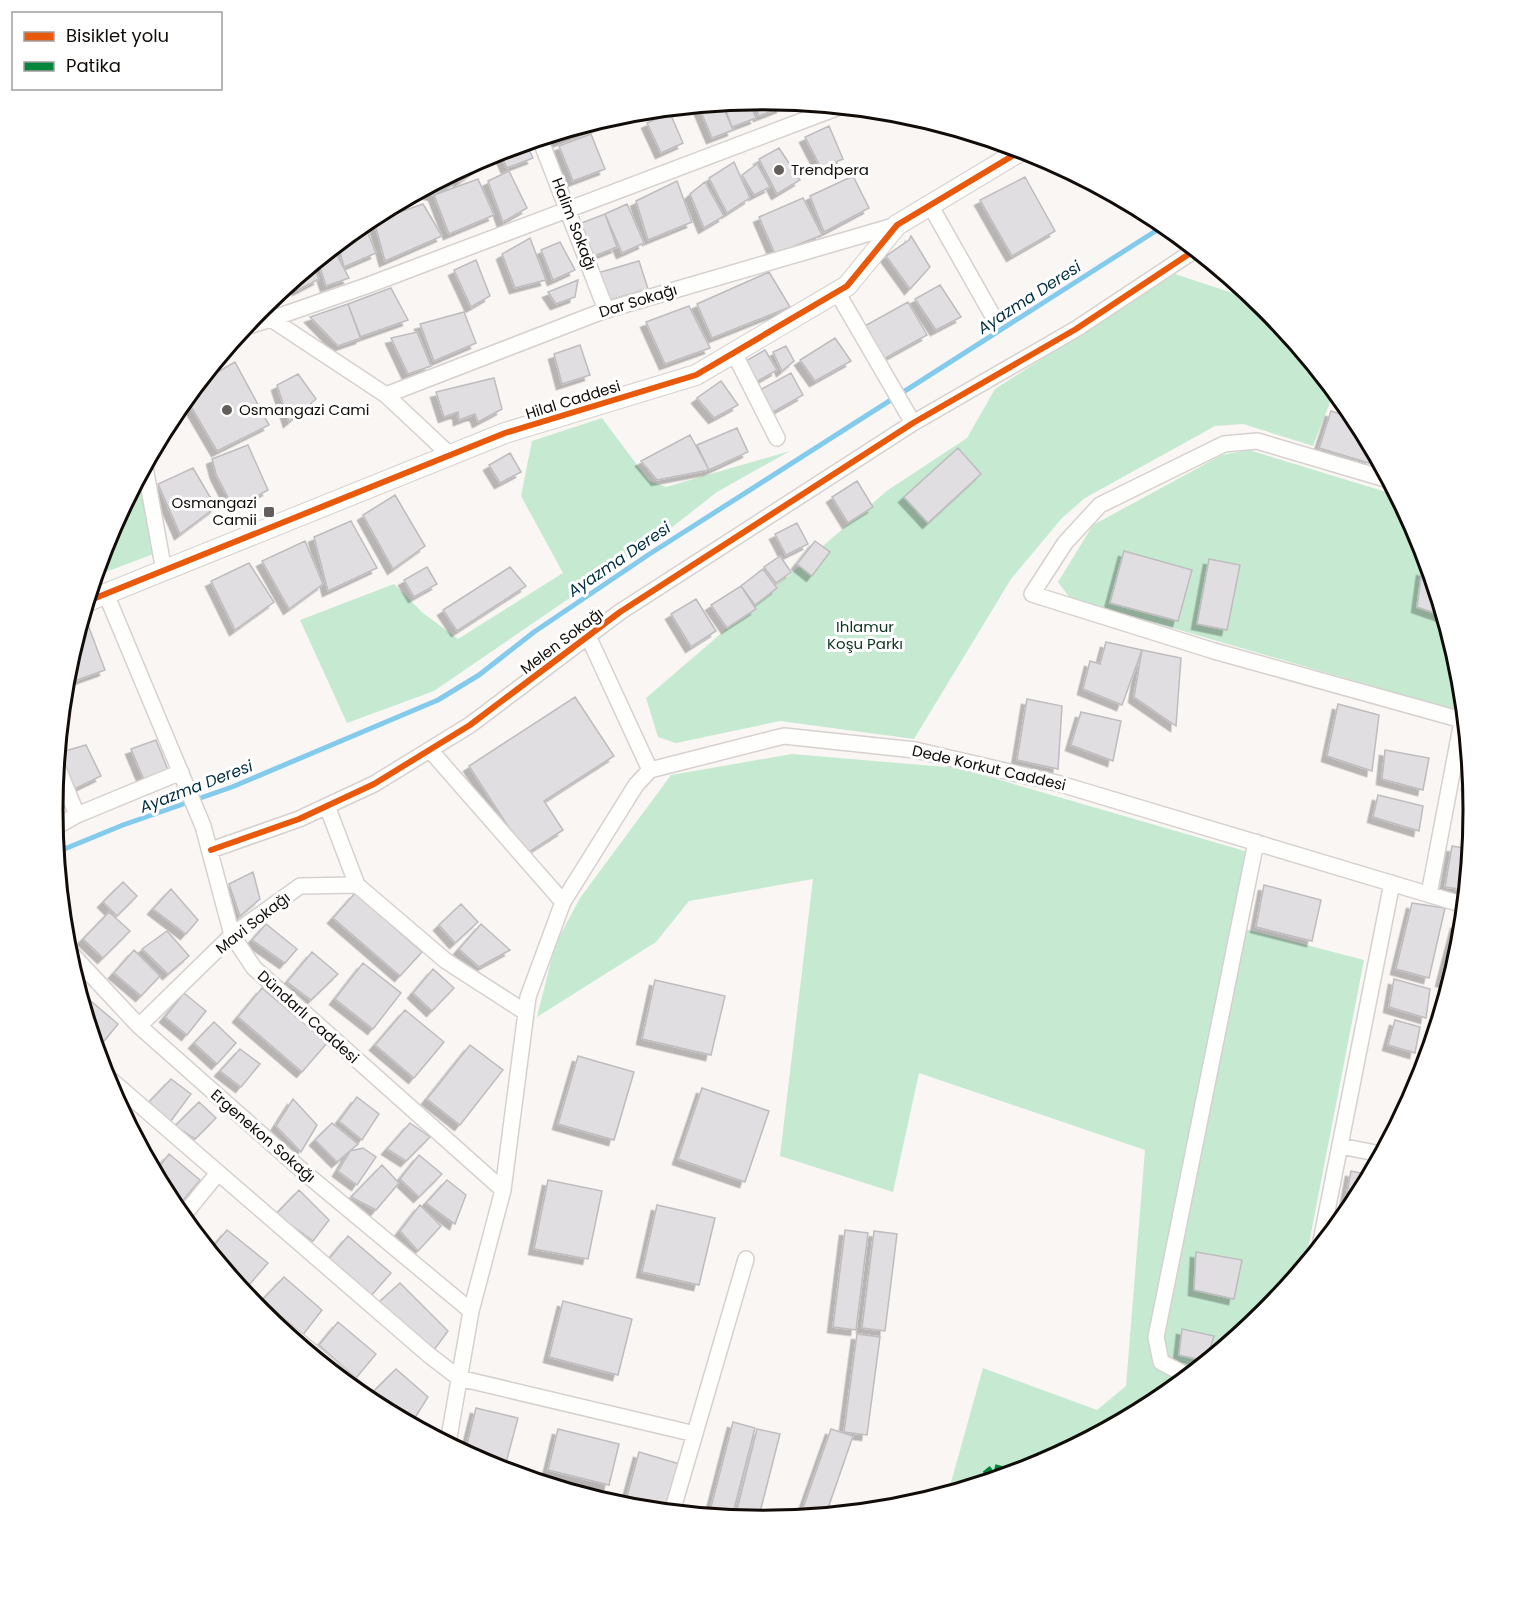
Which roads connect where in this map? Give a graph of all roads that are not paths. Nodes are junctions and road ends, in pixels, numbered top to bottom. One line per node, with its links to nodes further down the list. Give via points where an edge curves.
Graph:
1 (824, 113): 5 (street)
2 (543, 146): 5 (street, Halim Sokağı)
3 (1012, 156): 4 (street, Hilal Caddesi)
4 (930, 205): 6 (street, Hilal Caddesi); 10 (street)
5 (569, 208): 9 (street, Halim Sokağı); 11 (street)
6 (897, 225): 8 (street, Hilal Caddesi, via 847,286); 9 (street, Dar Sokağı)
7 (1188, 254): 15 (street, Melen Sokağı, via 1076,329)
8 (837, 292): 13 (street, Hilal Caddesi); 15 (street)
9 (603, 311): 14 (street, Dar Sokağı)
10 (994, 318)
11 (271, 319): 12 (street); 14 (street)
12 (261, 322)
13 (734, 353): 16 (street); 17 (street, Hilal Caddesi, via 696,375 505,433)
14 (386, 395): 17 (street)
15 (913, 423): 22 (street, Melen Sokağı)
16 (777, 438)
17 (450, 455): 20 (street, Hilal Caddesi)
18 (1378, 477): 23 (street, via 1257,441 1224,444 1100,505 1065,543 1032,594 1214,651)
19 (147, 478): 20 (street)
20 (164, 571): 21 (street, Hilal Caddesi)
21 (97, 598): 27 (street, Dündarlı Caddesi)
22 (588, 636): 25 (street, Melen Sokağı, via 470,725); 26 (street)
23 (1456, 713)
24 (1459, 736): 36 (street)
25 (430, 750): 29 (street, Melen Sokağı, via 374,784); 37 (street)
26 (650, 770): 32 (street, Dede Korkut Caddesi, via 784,736 915,750 1057,783); 37 (street, via 636,785)
27 (181, 772): 30 (street); 33 (street, Dündarlı Caddesi)
28 (64, 782): 30 (street)
29 (327, 806): 33 (street, Melen Sokağı); 35 (street)
30 (77, 815): 31 (street)
31 (63, 823)
32 (1256, 842): 34 (street, Dede Korkut Caddesi); 52 (street, via 1156,1336 1161,1362)
33 (211, 850): 39 (street, Dündarlı Caddesi)
34 (1392, 883): 36 (street, Dede Korkut Caddesi); 44 (street)
35 (357, 885): 39 (street, Mavi Sokağı, via 300,886); 41 (street, via 446,961)
36 (1429, 894): 38 (street, Dede Korkut Caddesi)
37 (563, 902): 41 (street)
38 (1457, 903)
39 (232, 935): 42 (street, Mavi Sokağı); 47 (street, Dündarlı Caddesi, via 254,968)
40 (80, 963): 42 (street, Ergenekon Sokağı)
41 (525, 1012): 47 (street)
42 (139, 1026): 51 (street, Ergenekon Sokağı, via 305,1173)
43 (121, 1089): 46 (street)
44 (1340, 1146): 45 (street); 49 (street)
45 (1373, 1152)
46 (218, 1173): 48 (street); 53 (street)
47 (503, 1190): 51 (street)
48 (188, 1209)
49 (1324, 1228)
50 (746, 1259): 54 (street)
51 (471, 1311): 53 (street)
52 (1180, 1372)
53 (459, 1378): 54 (street); 55 (street)
54 (695, 1434): 56 (street)
55 (448, 1435)
56 (674, 1504)

